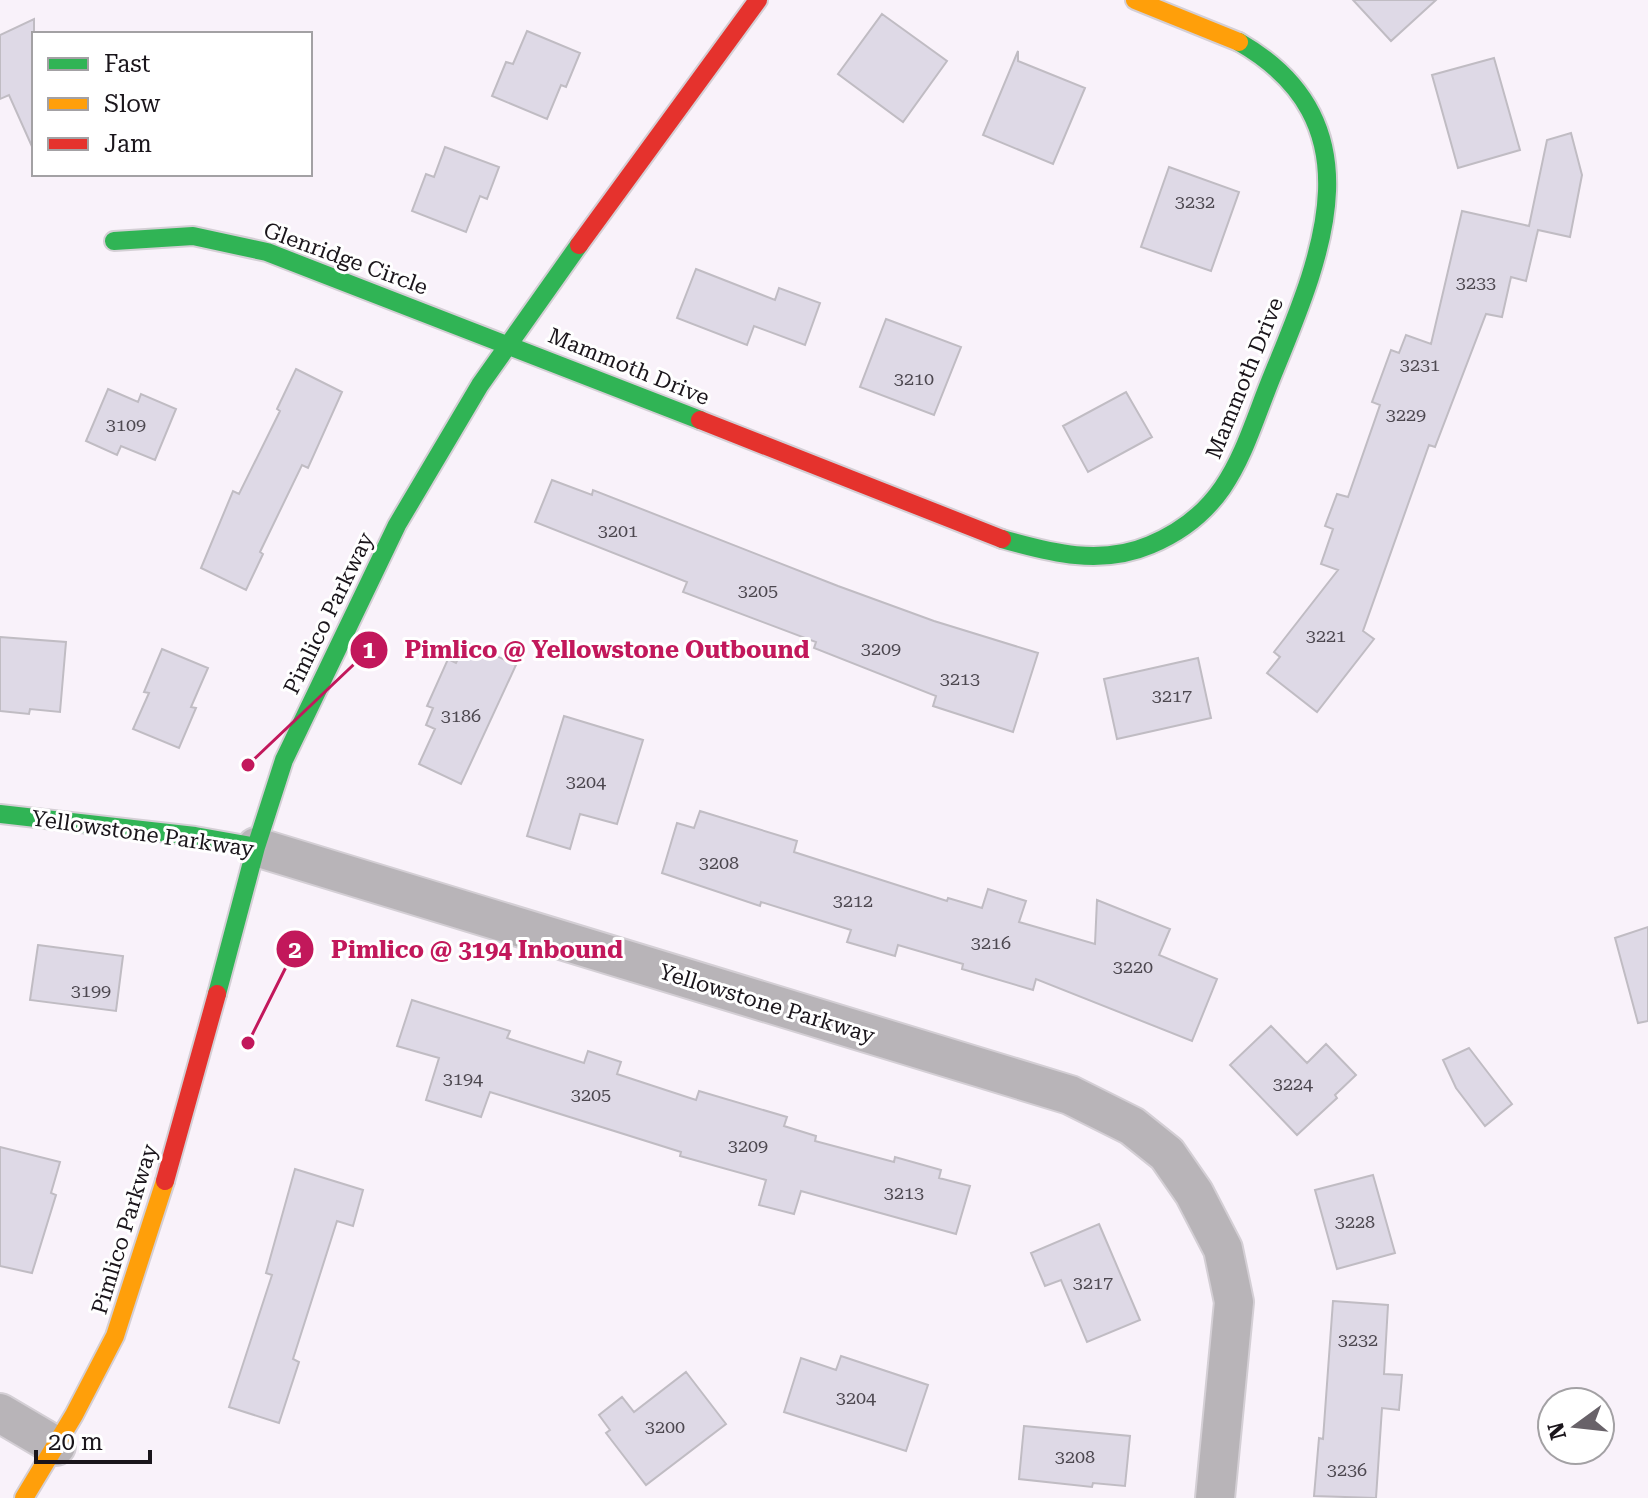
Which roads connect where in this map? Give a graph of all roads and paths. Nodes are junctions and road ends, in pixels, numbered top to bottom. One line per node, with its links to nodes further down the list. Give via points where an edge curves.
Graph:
1 (758, 0): 4 (street, Pimlico Parkway)
2 (1135, 0): 4 (street, Mammoth Drive, via 1263,56 1290,79 1313,114 1326,153 1328,201 1320,250 1238,466 1211,505 1174,534 1102,558 1060,556 998,538)
3 (114, 241): 4 (street, Glenridge Circle, via 193,236 267,252)
4 (509, 345): 6 (street, Pimlico Parkway, via 397,525 284,760)
5 (0, 814): 6 (street, Yellowstone Parkway)
6 (256, 847): 8 (street, Pimlico Parkway, via 115,1336); 10 (street, Yellowstone Parkway, via 1070,1095 1132,1126 1167,1154 1223,1249 1234,1302)
7 (0, 1413): 8 (street)
8 (56, 1446): 9 (street, Pimlico Parkway)
9 (24, 1498)
10 (1215, 1498)

